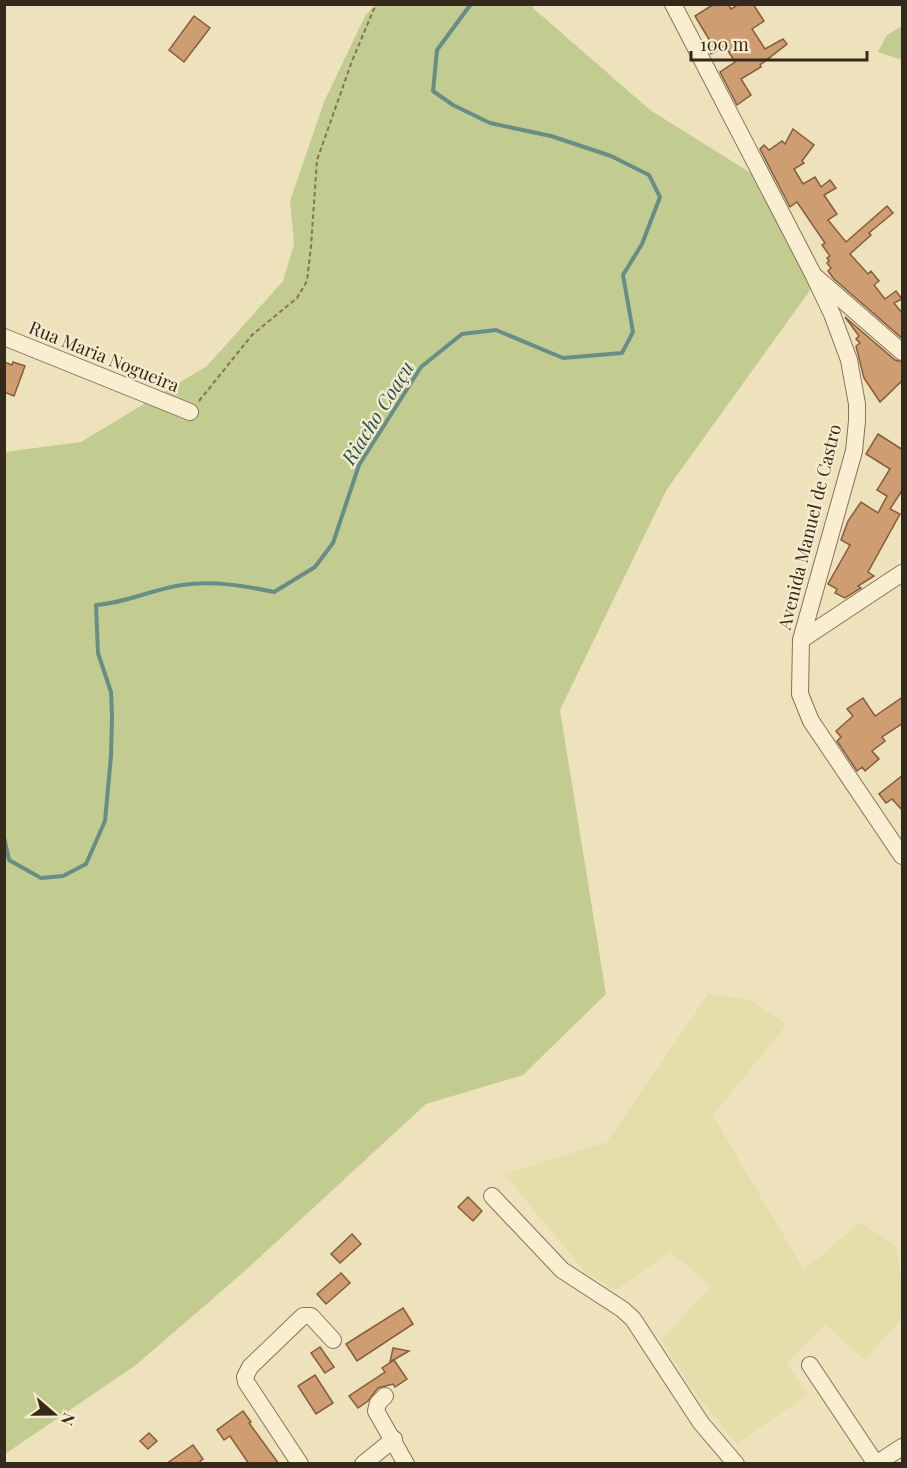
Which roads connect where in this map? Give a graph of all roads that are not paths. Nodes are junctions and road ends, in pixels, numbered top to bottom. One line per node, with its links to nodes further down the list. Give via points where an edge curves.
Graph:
1 (673, 4): 2 (street, Avenida Manuel de Castro)
2 (813, 274): 4 (street); 7 (street, Avenida Manuel de Castro, via 849,360 857,421 854,451)
3 (4, 337): 5 (street, Rua Maria Nogueira)
4 (903, 352)
5 (190, 412)
6 (900, 579): 7 (street)
7 (801, 640): 8 (street, Avenida Manuel de Castro, via 800,694 811,721)
8 (903, 856)
9 (492, 1196): 18 (street, via 562,1270 633,1319 700,1423)
10 (333, 1341): 15 (street, via 311,1316 303,1316 250,1367 245,1377)
11 (810, 1365): 19 (street)
12 (385, 1396): 13 (street, via 376,1411)
13 (394, 1439): 16 (street); 17 (street)
14 (903, 1447): 19 (street)
15 (300, 1464)
16 (363, 1464)
17 (406, 1464)
18 (736, 1464)
19 (876, 1464)

